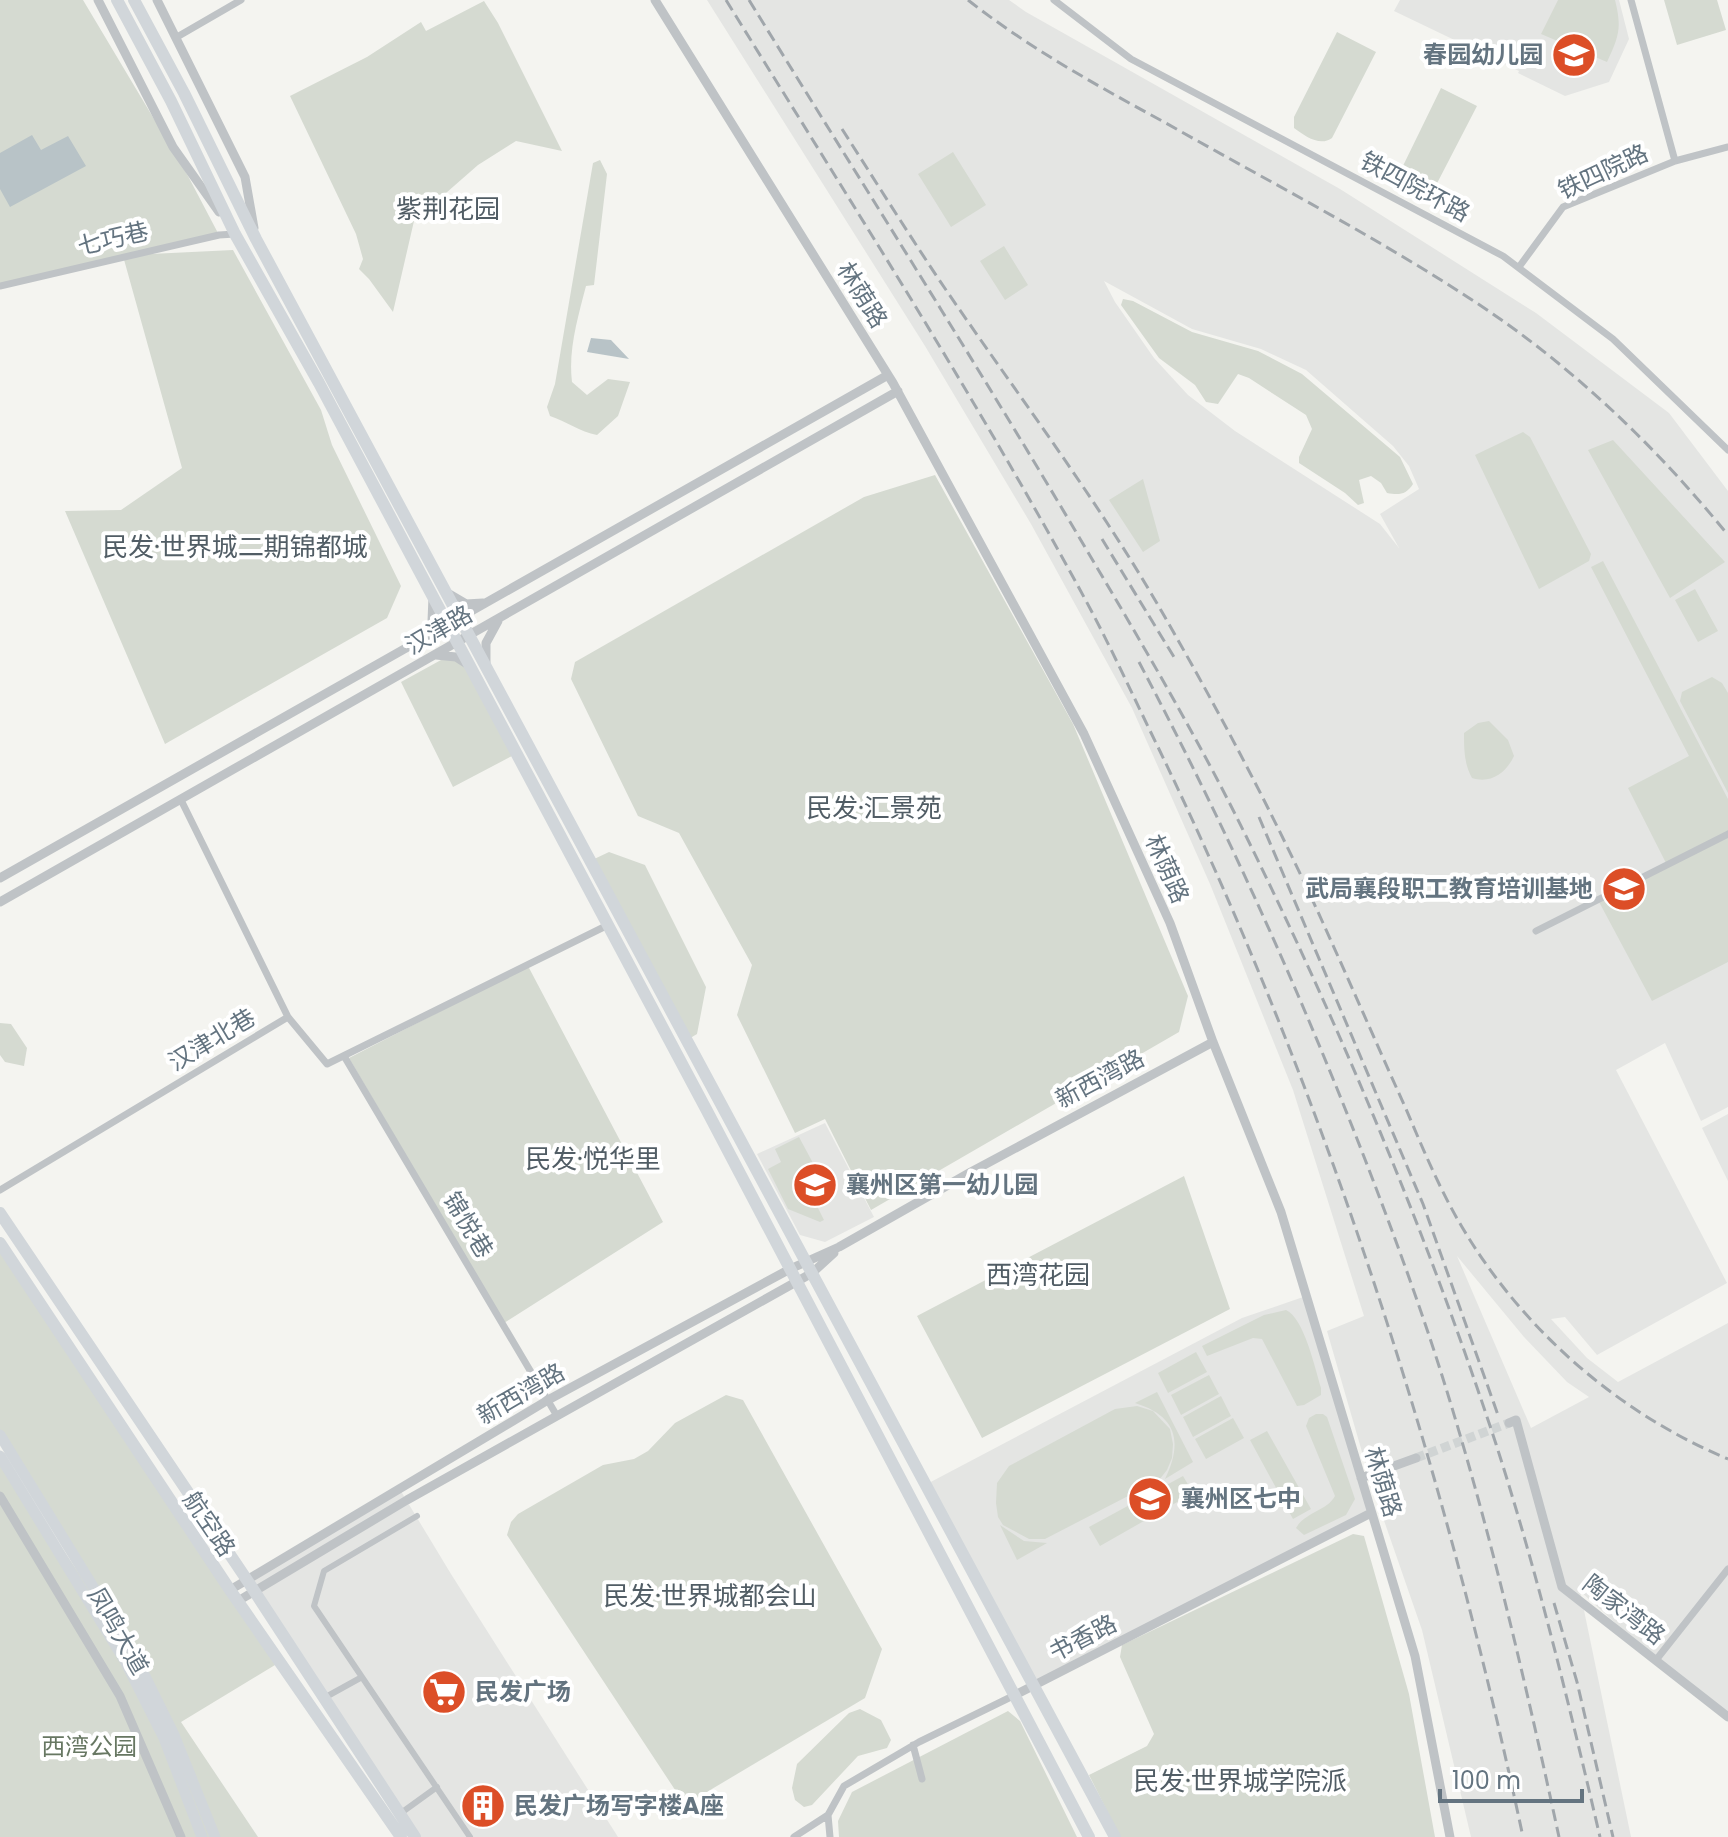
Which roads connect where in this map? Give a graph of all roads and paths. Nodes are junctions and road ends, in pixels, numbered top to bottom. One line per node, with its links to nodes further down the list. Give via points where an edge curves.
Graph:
1 (98, 0): 12 (street, via 173,147)
2 (117, 0): 12 (main road)
3 (134, 0): 13 (main road)
4 (157, 0): 9 (street)
5 (241, 0): 9 (street)
6 (655, 0): 16 (street, 林荫路)
7 (1054, 0): 14 (street, 铁四院环路, via 1131,59)
8 (1631, 0): 11 (street)
9 (177, 37): 13 (street, via 245,177)
10 (1728, 147): 11 (street, 铁四院路)
11 (1675, 161): 14 (street, 铁四院路, via 1563,207)
12 (235, 234): 15 (street, 七巧巷); 19 (main road)
13 (256, 239): 19 (main road)
14 (1519, 267): 18 (street, 铁四院环路, via 1613,339)
15 (0, 286)
16 (888, 375): 17 (street, 林荫路); 20 (street, 汉津路)
17 (898, 391): 21 (street, 汉津路); 35 (street, 林荫路, via 1084,734 1170,923)
18 (1728, 450)
19 (439, 595): 20 (street, via 466,604); 22 (main road); 23 (street)
20 (487, 603): 22 (street, 汉津路)
21 (499, 619): 24 (street, 汉津路); 27 (street, via 486,643)
22 (454, 622): 23 (street, 汉津路); 24 (main road)
23 (423, 639): 30 (street, 汉津路)
24 (464, 640): 25 (street, 汉津路); 26 (main road); 27 (main road)
25 (436, 655): 26 (street, via 456,657); 28 (street, 汉津路)
26 (470, 666): 32 (main road)
27 (486, 667): 41 (main road)
28 (181, 800): 31 (street, 汉津路); 34 (street)
29 (1728, 834): 33 (street)
30 (0, 878)
31 (0, 902)
32 (608, 925): 36 (street); 42 (main road)
33 (1536, 931)
34 (288, 1017): 36 (street, 汉津北巷, via 327,1064); 37 (street, 汉津北巷)
35 (1213, 1042): 40 (street, 新西湾路); 51 (street, 林荫路, via 1281,1212)
36 (344, 1056): 45 (street, 锦悦巷)
37 (0, 1190)
38 (0, 1213): 56 (main road, 航空路)
39 (0, 1243): 57 (main road, 航空路)
40 (839, 1247): 41 (street, 新西湾路); 43 (street, 新西湾路)
41 (805, 1261): 42 (street, 新西湾路); 43 (main road)
42 (790, 1269): 44 (main road); 45 (street, 新西湾路)
43 (812, 1273): 44 (street, 新西湾路); 62 (main road)
44 (797, 1281): 46 (street, 新西湾路); 63 (main road)
45 (548, 1400): 46 (street, 锦悦巷); 56 (street, 新西湾路)
46 (557, 1416): 58 (street, 新西湾路)
47 (1509, 1423): 60 (street, 陶家湾路, via 1516,1420 1562,1587)
48 (0, 1435): 73 (main road, 凤鸣大道, via 133,1652)
49 (0, 1456): 71 (main road, 凤鸣大道, via 125,1661 164,1738)
50 (1416, 1458): 51 (street)
51 (1361, 1478): 53 (street, 林荫路)
52 (0, 1496): 72 (street, via 120,1696)
53 (1371, 1513): 62 (street, 书香路); 81 (street, 林荫路, via 1415,1656)
54 (417, 1516): 61 (street, via 324,1571 314,1606)
55 (1728, 1569): 60 (street)
56 (247, 1580): 57 (street, 新西湾路); 58 (main road, 航空路)
57 (230, 1590): 59 (main road, 航空路)
58 (254, 1591): 59 (street, 新西湾路); 64 (main road, 航空路)
59 (238, 1601): 74 (main road, 航空路)
60 (1656, 1660): 65 (street, 陶家湾路)
61 (362, 1677): 64 (street); 68 (street)
62 (1034, 1686): 63 (street, 书香路); 80 (main road)
63 (1015, 1695): 66 (street, 书香路); 79 (main road)
64 (324, 1698): 69 (main road, 航空路)
65 (1728, 1717)
66 (913, 1745): 67 (street); 70 (street, 书香路, via 844,1786)
67 (922, 1779)
68 (437, 1787): 69 (street); 76 (street)
69 (400, 1814): 75 (main road, 航空路)
70 (828, 1815): 77 (street, 书香路); 78 (street)
71 (201, 1832): 72 (street)
72 (180, 1834)
73 (215, 1837)
74 (400, 1837)
75 (415, 1837)
76 (470, 1837)
77 (794, 1837)
78 (830, 1837)
79 (1089, 1837)
80 (1115, 1837)
81 (1450, 1837)

